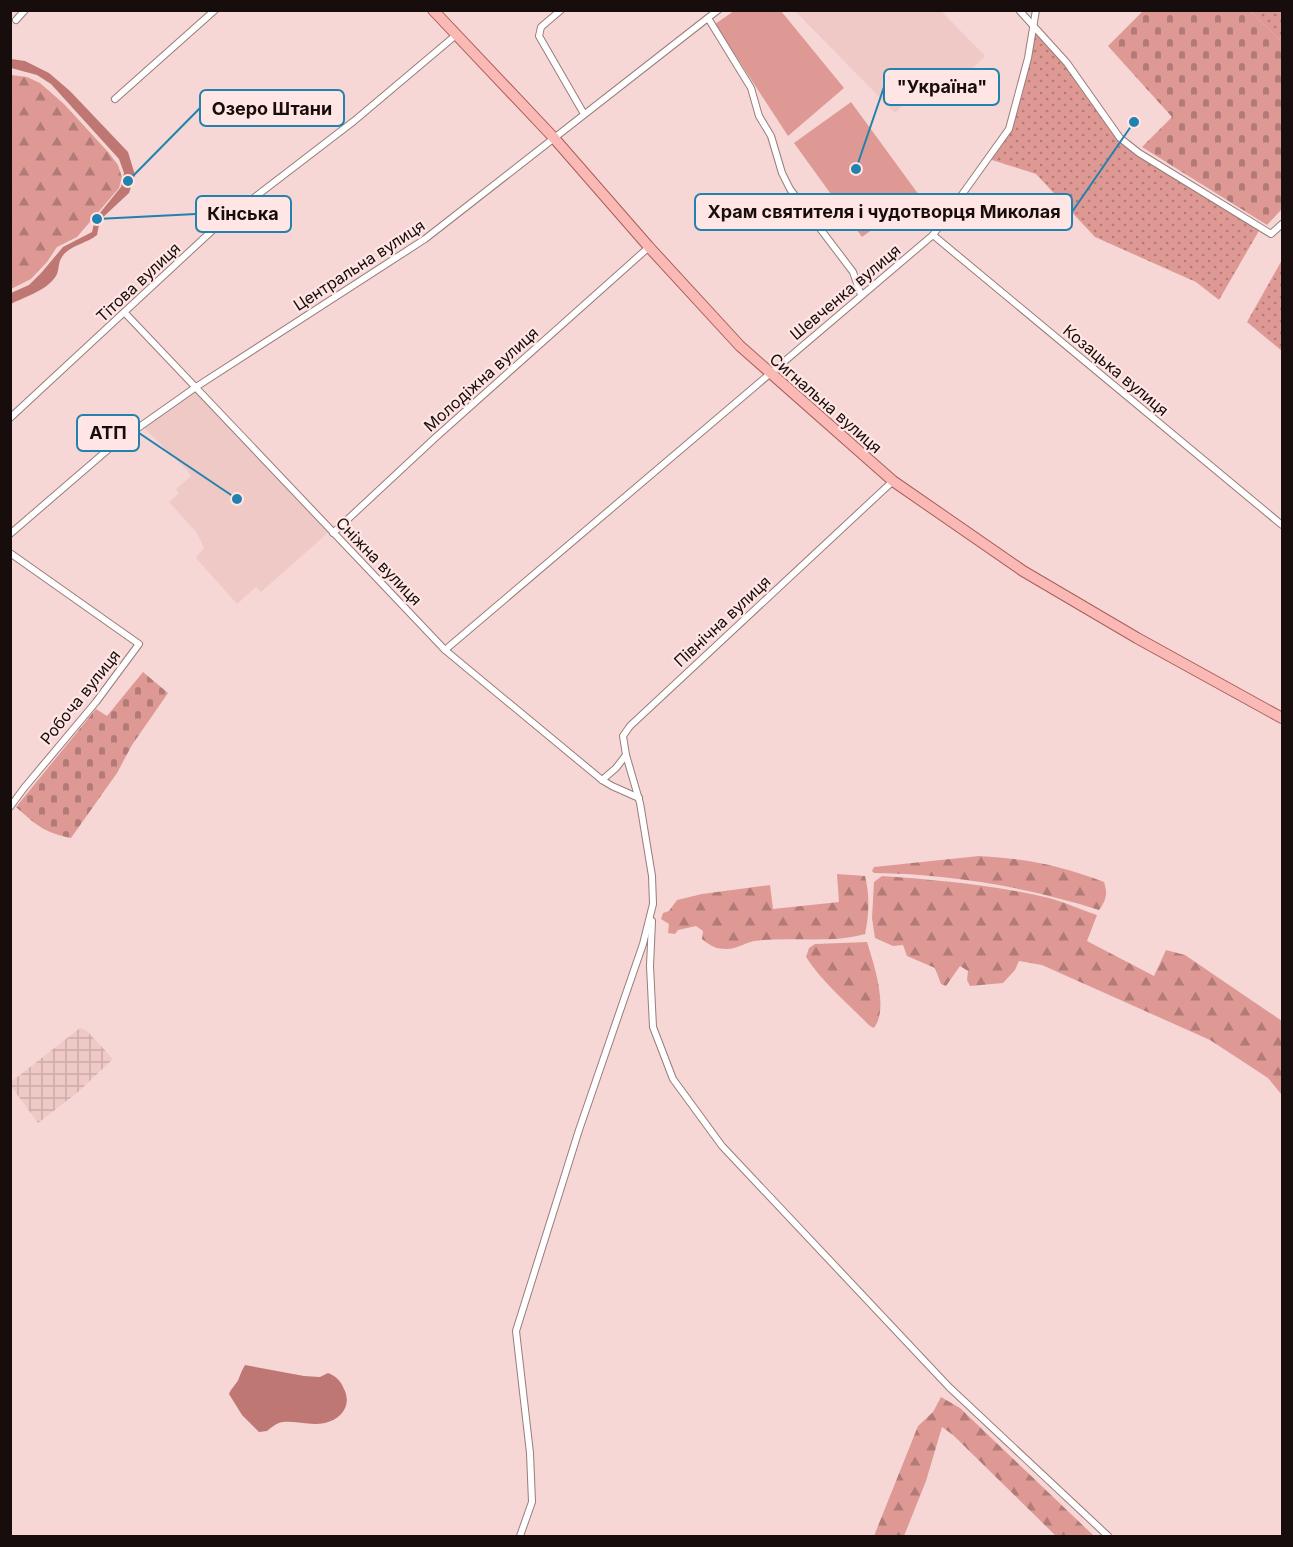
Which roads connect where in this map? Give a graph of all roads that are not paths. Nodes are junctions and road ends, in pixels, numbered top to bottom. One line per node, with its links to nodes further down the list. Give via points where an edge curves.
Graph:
1 (26, 10): 9 (street)
2 (215, 10): 12 (street)
3 (433, 10): 11 (main road, Сигнальна вулиця)
4 (561, 10): 13 (street, via 541,27 539,36)
5 (718, 10): 8 (street, Центральна вулиця)
6 (1018, 10): 10 (street)
7 (1036, 10): 10 (street, Шевченка вулиця)
8 (708, 18): 13 (street, Центральна вулиця); 18 (street, via 751,88 790,189 853,272)
9 (16, 20)
10 (1033, 26): 15 (street, via 1067,63 1120,138 1271,234); 16 (street, Шевченка вулиця, via 1009,129)
11 (456, 35): 14 (main road, Сигнальна вулиця); 19 (street, Тітова вулиця, via 354,121 216,227)
12 (115, 99)
13 (584, 114): 14 (street, Центральна вулиця)
14 (554, 138): 17 (main road, Сигнальна вулиця); 21 (street, Центральна вулиця, via 425,239)
15 (1282, 224)
16 (933, 235): 18 (street, Шевченка вулиця); 24 (street, Козацька вулиця)
17 (649, 247): 20 (main road, Сигнальна вулиця); 25 (street, Молодіжна вулиця)
18 (861, 295): 20 (street, Шевченка вулиця)
19 (125, 313): 21 (street, Сніжна вулиця); 22 (street, Тітова вулиця)
20 (770, 374): 23 (main road, Сигнальна вулиця); 28 (street, Шевченка вулиця)
21 (196, 387): 25 (street, Сніжна вулиця); 26 (street, Центральна вулиця, via 111,447)
22 (10, 418)
23 (893, 481): 29 (main road, Сигнальна вулиця, via 1023,571); 30 (street, Північна вулиця, via 630,726 623,736)
24 (1282, 525)
25 (333, 533): 28 (street, Сніжна вулиця)
26 (10, 534)
27 (10, 553): 33 (street, Робоча вулиця, via 139,644)
28 (445, 650): 31 (street, Сніжна вулиця)
29 (1282, 717)
30 (626, 754): 31 (street); 32 (street, Північна вулиця)
31 (603, 780): 32 (street, Сніжна вулиця)
32 (640, 800): 34 (street, Північна вулиця)
33 (10, 807)
34 (653, 904): 35 (street, via 516,1331 532,1502); 36 (street, via 653,1027 680,1089 722,1146 949,1387)
35 (520, 1536)
36 (1108, 1536)

